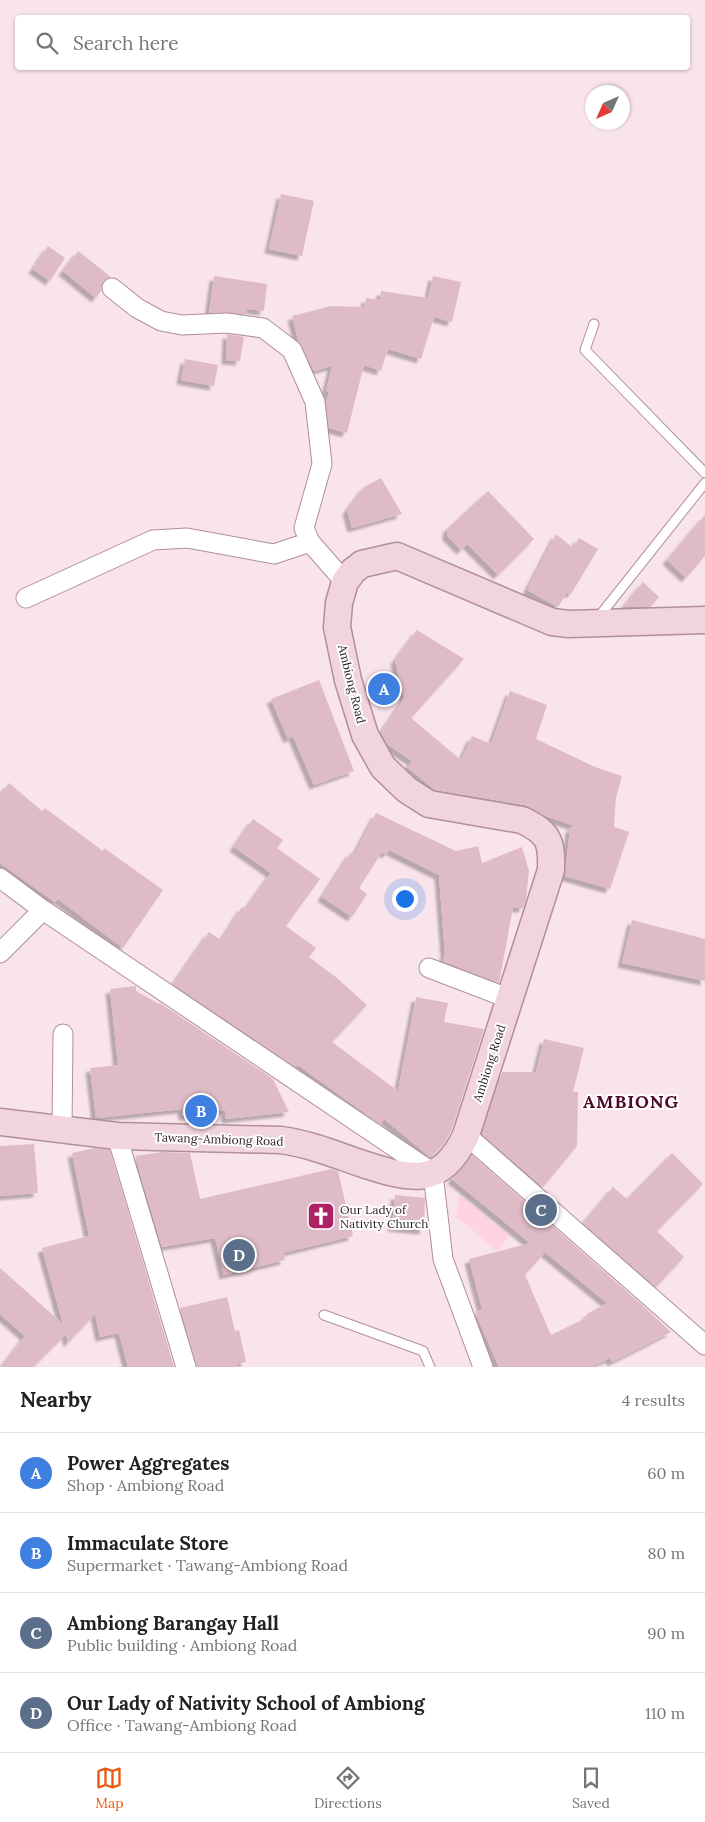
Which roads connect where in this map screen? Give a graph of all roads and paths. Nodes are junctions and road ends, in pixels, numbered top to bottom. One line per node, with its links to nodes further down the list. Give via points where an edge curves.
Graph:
1 (112, 288): 5 (street, via 137,308 162,321 263,328 292,350 315,402 322,464 304,528)
2 (594, 324): 3 (lane, via 585,350)
3 (705, 473)
4 (705, 483): 9 (lane)
5 (310, 542): 6 (street); 7 (street, via 274,554 187,538 153,540)
6 (345, 582): 9 (main road, Ambiong Road, via 362,564 397,556 552,622); 14 (main road, Ambiong Road, via 337,627 348,680 365,735 383,767 406,790 429,804 522,820 548,838 552,851 551,870)
7 (26, 598)
8 (705, 620): 9 (main road, Ambiong Road)
9 (594, 624)
10 (0, 878): 11 (street)
11 (43, 910): 12 (street); 20 (street)
12 (0, 953)
13 (429, 968): 14 (street)
14 (510, 999): 18 (main road, Ambiong Road)
15 (63, 1034): 17 (street)
16 (0, 1122): 17 (main road, Tawang-Ambiong Road)
17 (62, 1130): 19 (main road, Tawang-Ambiong Road)
18 (466, 1135): 20 (main road, Ambiong Road, via 458,1151); 22 (street)
19 (117, 1136): 20 (main road, Tawang-Ambiong Road, via 281,1140 302,1143 402,1176); 23 (street)
20 (433, 1173): 25 (street, via 443,1259)
21 (324, 1315): 24 (lane, via 423,1351)
22 (705, 1345)
23 (186, 1367)
24 (430, 1367)
25 (483, 1367)

